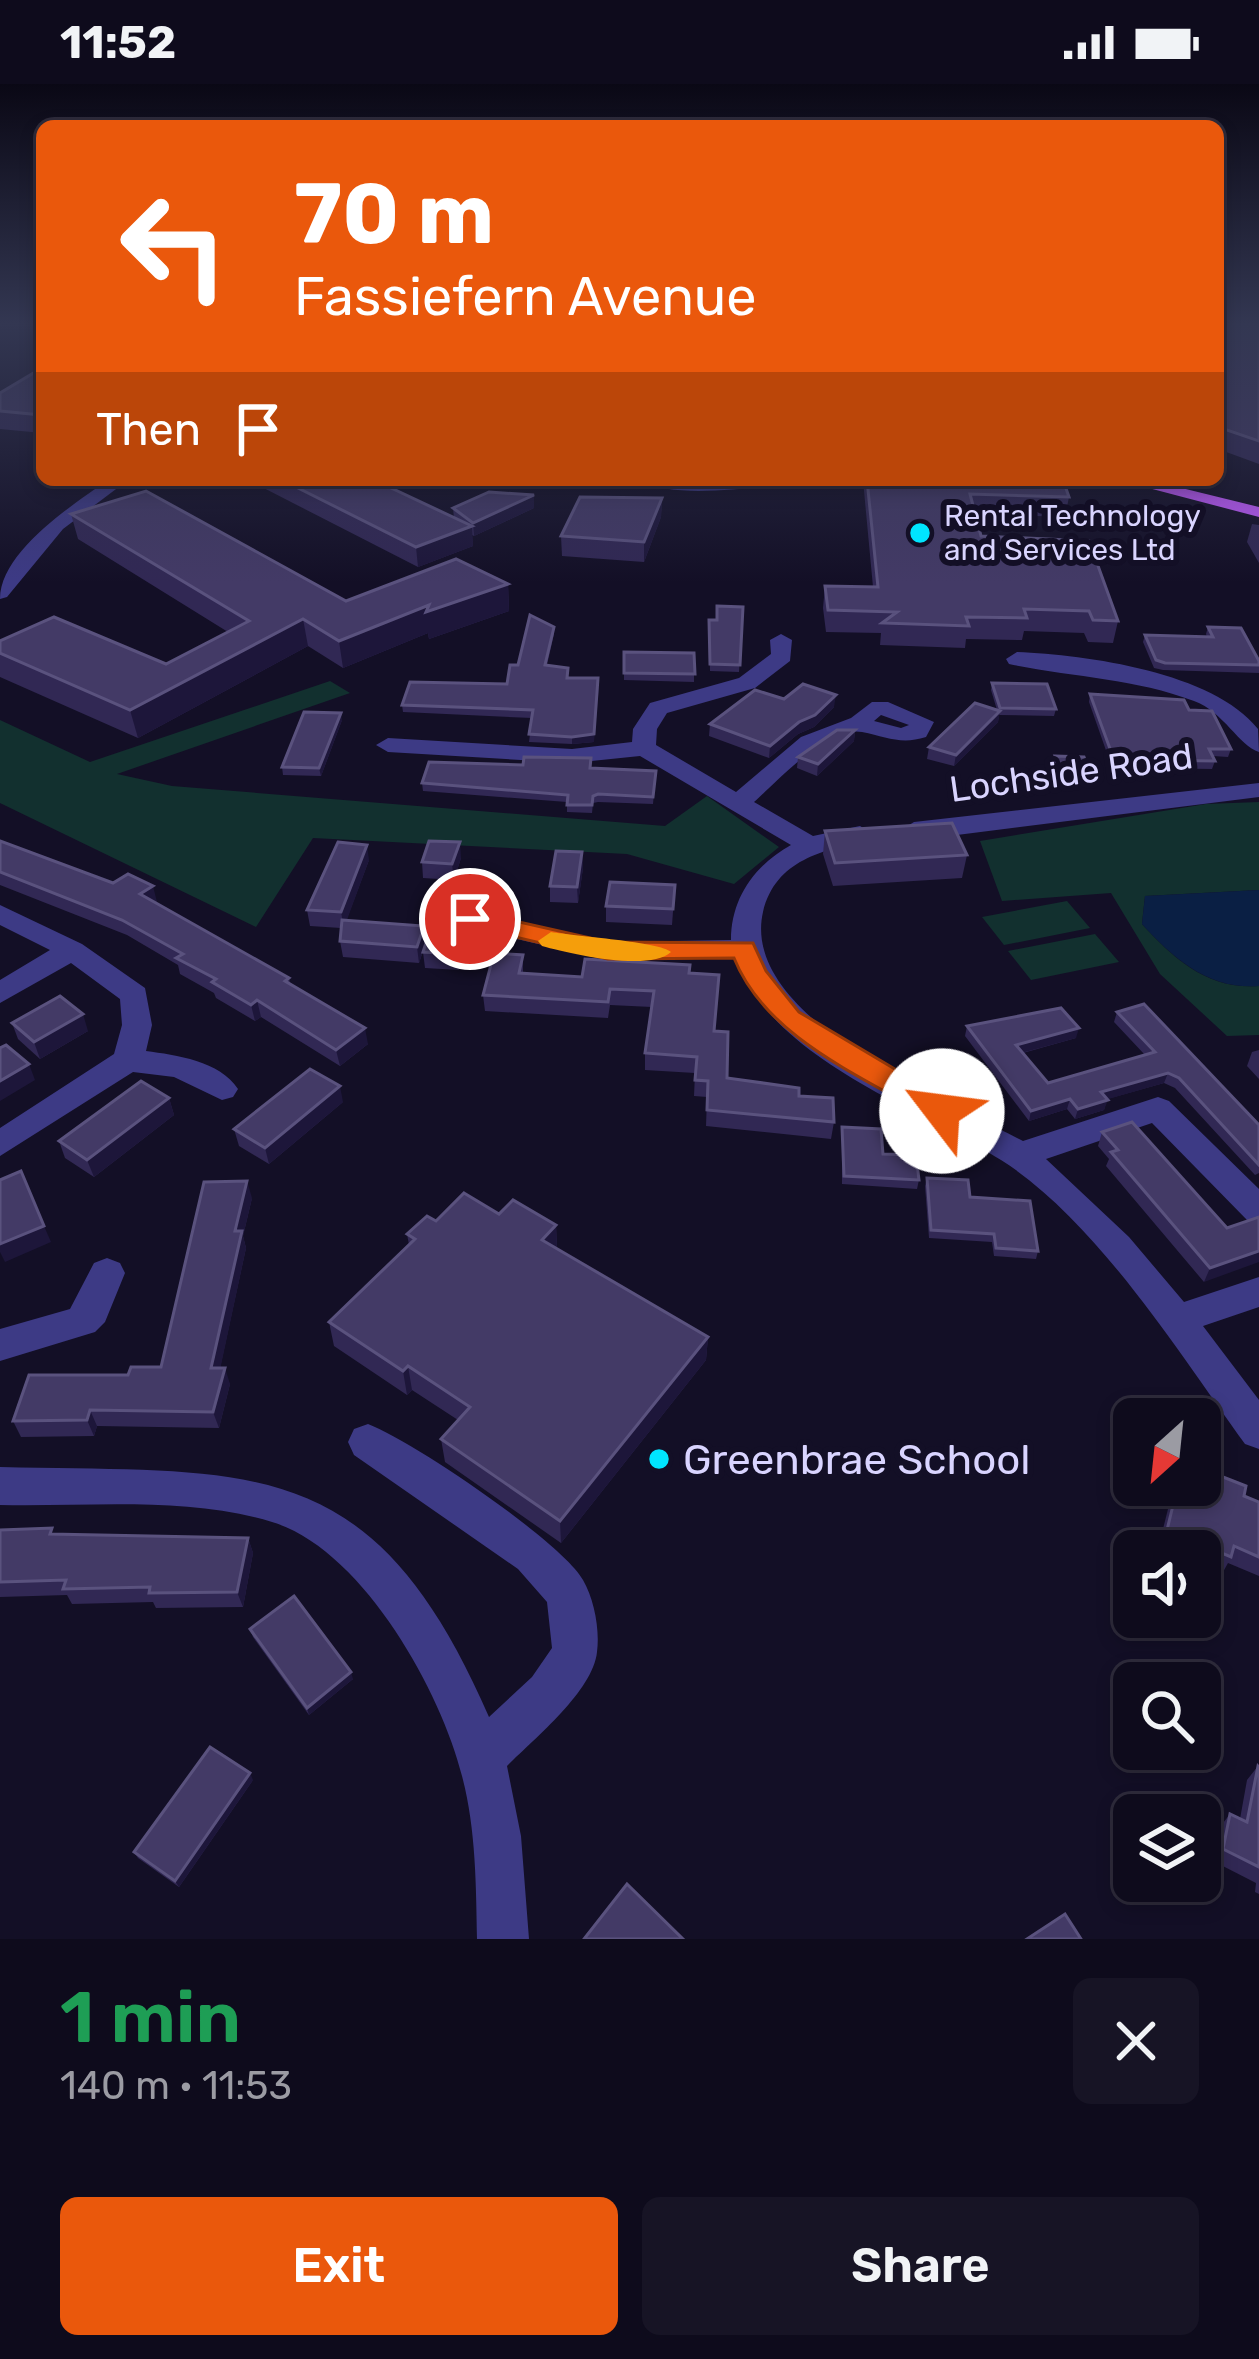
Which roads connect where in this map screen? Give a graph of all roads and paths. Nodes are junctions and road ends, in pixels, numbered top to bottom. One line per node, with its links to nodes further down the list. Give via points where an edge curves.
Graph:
1 (111, 486): 4 (street, via 56,525)
2 (1152, 486): 3 (main road)
3 (1259, 512)
4 (0, 593)
5 (781, 640): 10 (street, via 782,656 763,674 658,708)
6 (1017, 659): 9 (street, via 1059,655 1202,696 1232,713)
7 (862, 724): 12 (street, via 830,726)
8 (388, 745): 10 (street, via 572,756)
9 (1259, 745)
10 (644, 748): 12 (street)
11 (1259, 790): 13 (street, Lochside Road)
12 (738, 803): 13 (street)
13 (808, 844): 16 (street, via 759,886)
14 (0, 914): 17 (street)
15 (454, 916): 16 (street, via 608,951)
16 (743, 949): 22 (street, via 789,1018)
17 (71, 950): 18 (street); 19 (street, via 135,994)
18 (0, 993)
19 (128, 1060): 20 (street, via 181,1067); 21 (street)
20 (222, 1089)
21 (0, 1144)
22 (1019, 1154): 23 (street, via 1158,1109); 26 (street)
23 (1259, 1211)
24 (107, 1273): 27 (street, via 82,1322)
25 (1259, 1292): 26 (street)
26 (1175, 1320): 28 (street)
27 (0, 1345)
28 (1259, 1431)
29 (368, 1442): 31 (street, via 533,1555 566,1591 575,1654 548,1693)
30 (0, 1486): 31 (street, via 236,1495 287,1506 342,1540 385,1585 429,1644)
31 (481, 1758): 32 (street)
32 (503, 1939)

